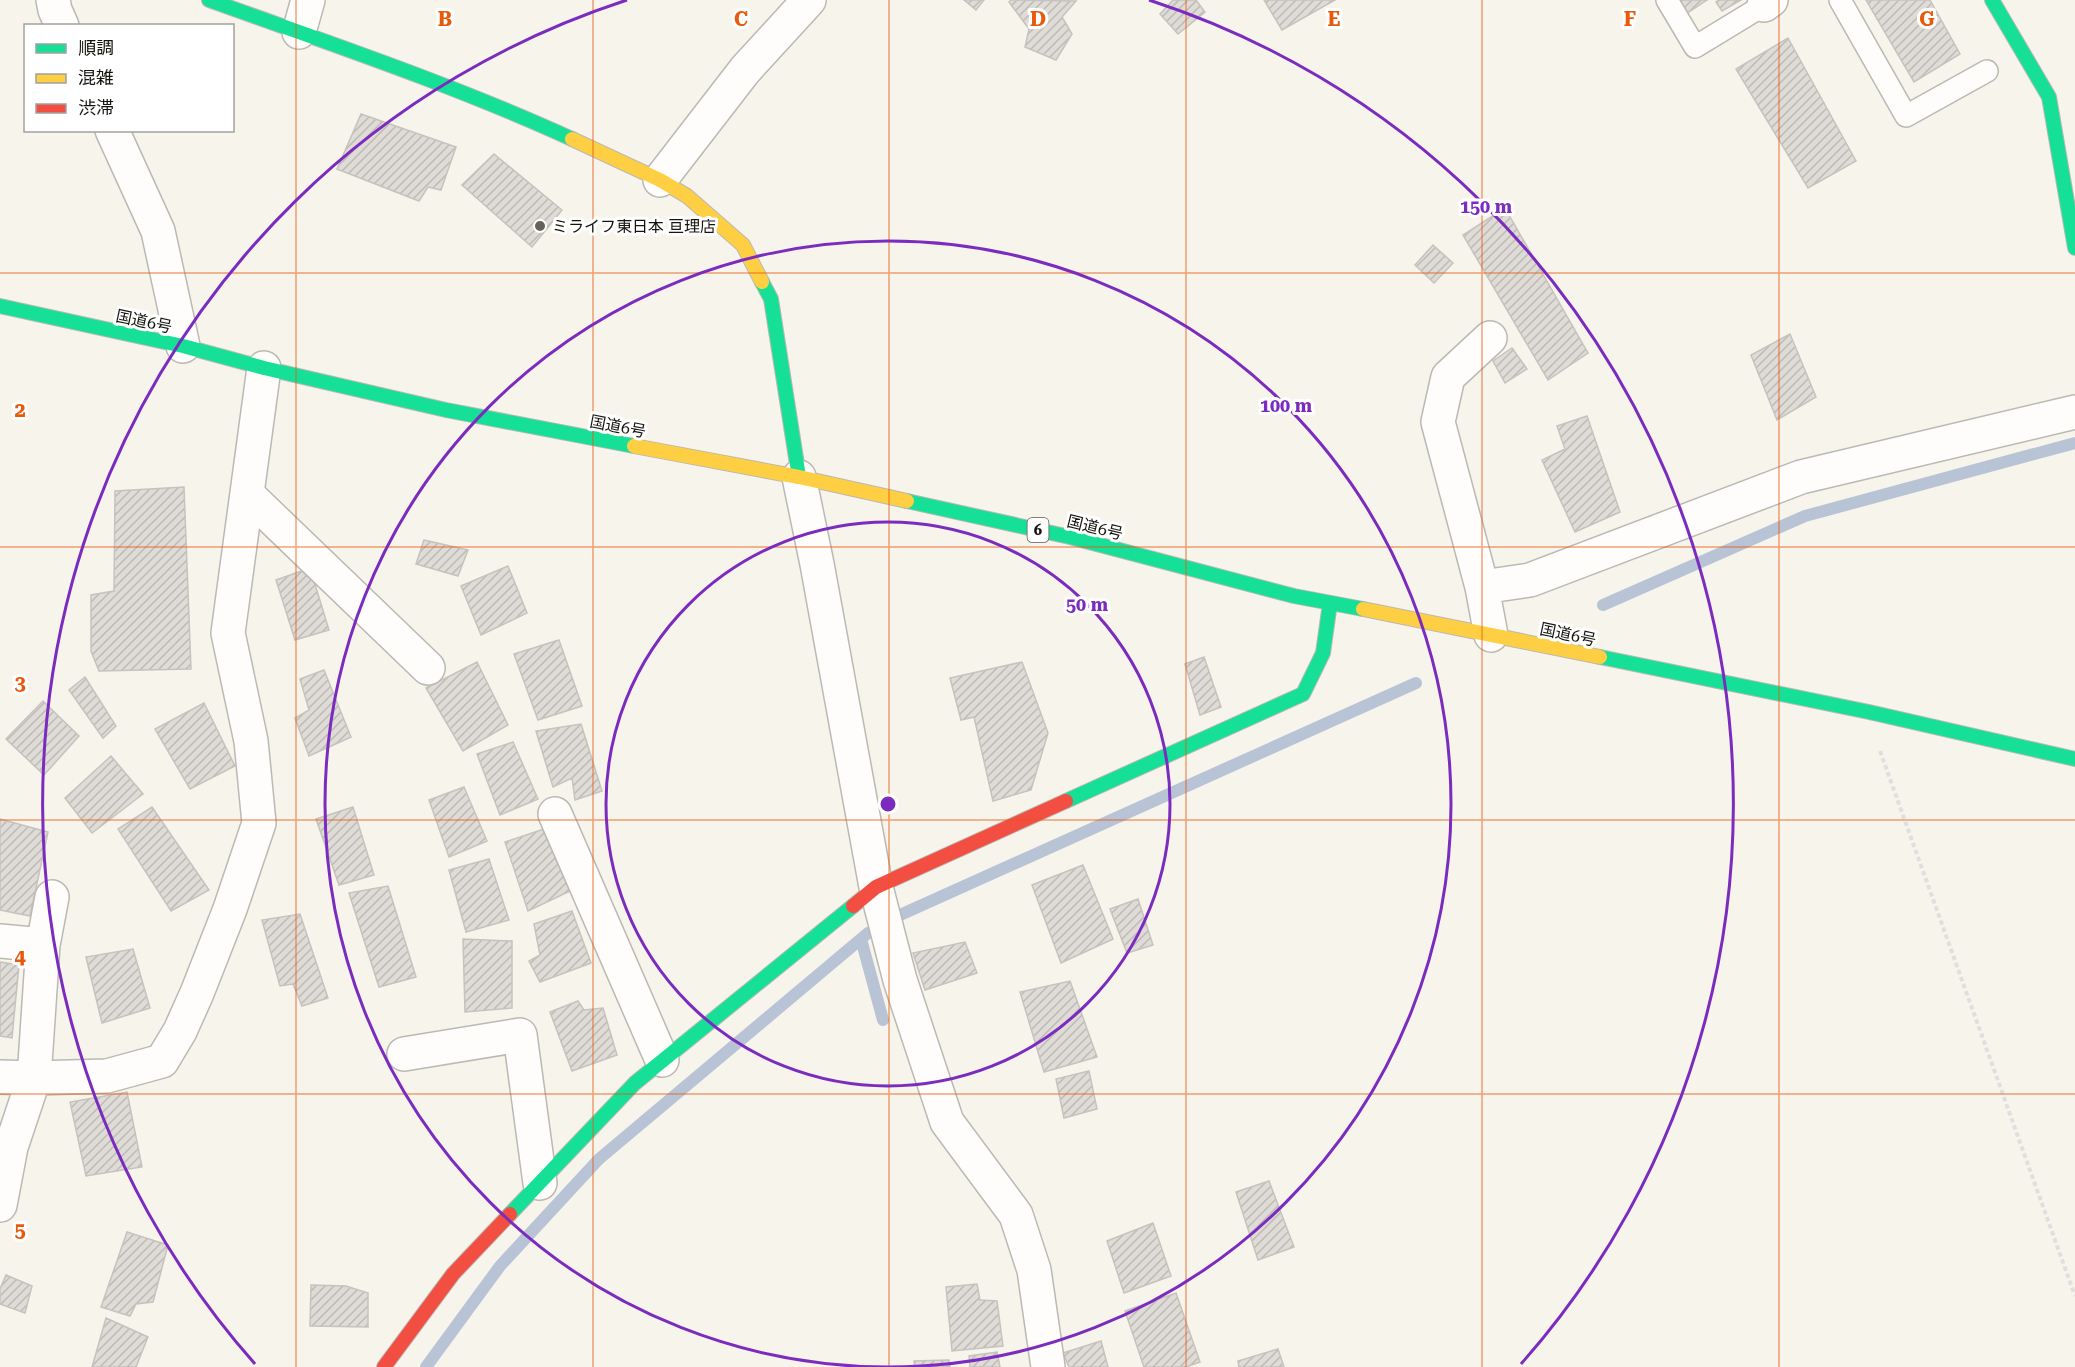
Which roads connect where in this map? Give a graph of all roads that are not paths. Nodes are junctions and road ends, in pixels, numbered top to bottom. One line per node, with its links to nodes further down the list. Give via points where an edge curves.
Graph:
1 (53, 0): 9 (street)
2 (209, 0): 10 (main road)
3 (308, 0): 10 (street)
4 (809, 0): 13 (street, via 744,70)
5 (1667, 0): 8 (lane, via 1695,47)
6 (1840, 0): 11 (lane, via 1905,116)
7 (1992, 0): 14 (main road, via 2049,97)
8 (1768, 2)
9 (61, 24)
10 (299, 32): 13 (main road, via 521,116)
11 (1987, 71)
12 (113, 132): 17 (street, via 158,231)
13 (660, 180): 20 (main road, via 687,196 743,245 771,299)
14 (2075, 249)
15 (0, 306): 17 (main road, 国道6号 / 6)
16 (1490, 338): 22 (street, via 1448,377 1438,422)
17 (183, 346): 18 (main road, 国道6号 / 6)
18 (264, 368): 20 (main road, 国道6号 / 6, via 446,410); 21 (street)
19 (2075, 412): 22 (street, via 1801,477 1530,580)
20 (799, 477): 23 (main road, 国道6号 / 6, via 1070,537); 28 (street)
21 (247, 494): 25 (street); 35 (street, via 228,633 251,741 259,823 230,909 180,1031 162,1061 108,1076)
22 (1482, 587): 24 (street)
23 (1330, 603): 24 (main road, 国道6号 / 6); 28 (main road, via 1323,653 1303,693)
24 (1491, 634): 26 (main road, 国道6号 / 6)
25 (428, 668)
26 (2075, 759)
27 (555, 814): 33 (street)
28 (876, 887): 33 (main road); 39 (street, via 900,980 947,1122 1016,1215 1034,1269)
29 (52, 897): 31 (street)
30 (0, 941): 31 (street)
31 (43, 945): 35 (street)
32 (404, 1054): 36 (street, via 520,1035)
33 (662, 1060): 36 (main road)
34 (0, 1077): 35 (street)
35 (34, 1078): 37 (street, via 11,1147)
36 (540, 1183): 38 (main road, via 453,1274)
37 (0, 1205)
38 (384, 1367)
39 (1048, 1367)

